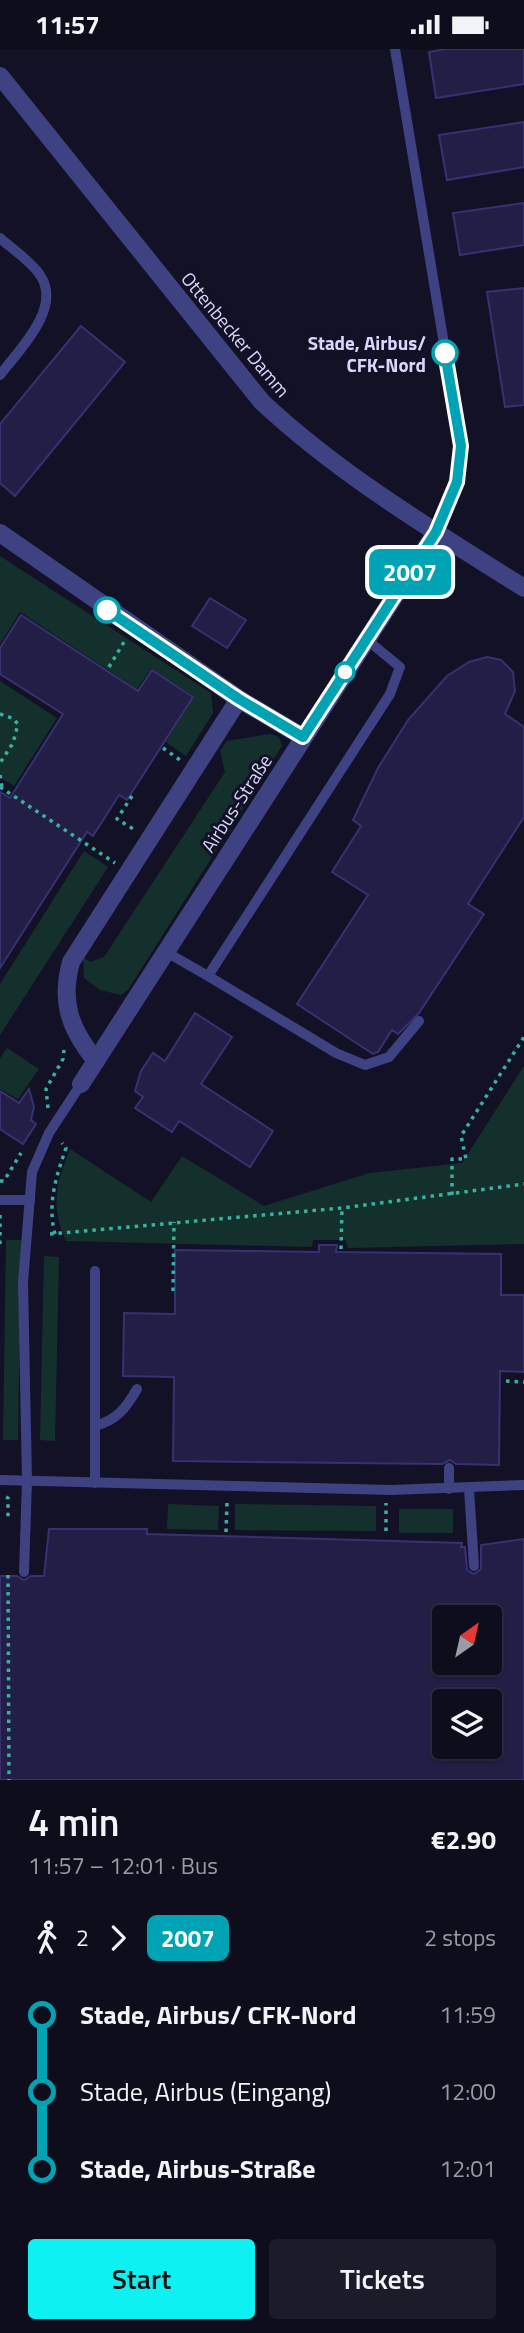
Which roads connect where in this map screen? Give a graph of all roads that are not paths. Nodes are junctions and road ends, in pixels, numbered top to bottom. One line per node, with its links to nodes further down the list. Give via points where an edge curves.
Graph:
1 (395, 49): 5 (lane, via 461,446 457,482)
2 (0, 76): 5 (street, Ottenbecker Damm, via 262,403 293,431)
3 (0, 238): 4 (lane, via 41,275 45,289 45,306 36,327)
4 (0, 375)
5 (436, 532): 7 (street, Ottenbecker Damm); 8 (street, Airbus-Straße)
6 (0, 534): 9 (street)
7 (524, 588)
8 (366, 639): 10 (street, Airbus-Straße); 12 (lane, via 400,667 390,694)
9 (239, 699): 10 (street); 14 (street, via 71,962 64,988 70,1016 82,1045)
10 (303, 737): 11 (street, Airbus-Straße)
11 (166, 952): 12 (lane); 14 (street, Airbus-Straße)
12 (208, 976): 13 (lane, via 336,1053 365,1065 389,1057)
13 (419, 1021)
14 (96, 1061): 15 (street, Airbus-Straße)
15 (81, 1084): 17 (lane, via 42,1147 32,1172)
16 (0, 1200): 17 (lane)
17 (30, 1200): 23 (lane, via 23,1282)
18 (95, 1271): 20 (lane)
19 (137, 1389): 20 (lane, via 111,1422)
20 (95, 1426): 24 (lane)
21 (449, 1468): 26 (lane)
22 (0, 1480): 23 (lane)
23 (27, 1481): 24 (lane); 29 (lane)
24 (95, 1483): 26 (lane)
25 (524, 1485): 27 (lane)
26 (449, 1489): 27 (lane)
27 (469, 1489): 28 (lane)
28 (474, 1566)
29 (24, 1572)

